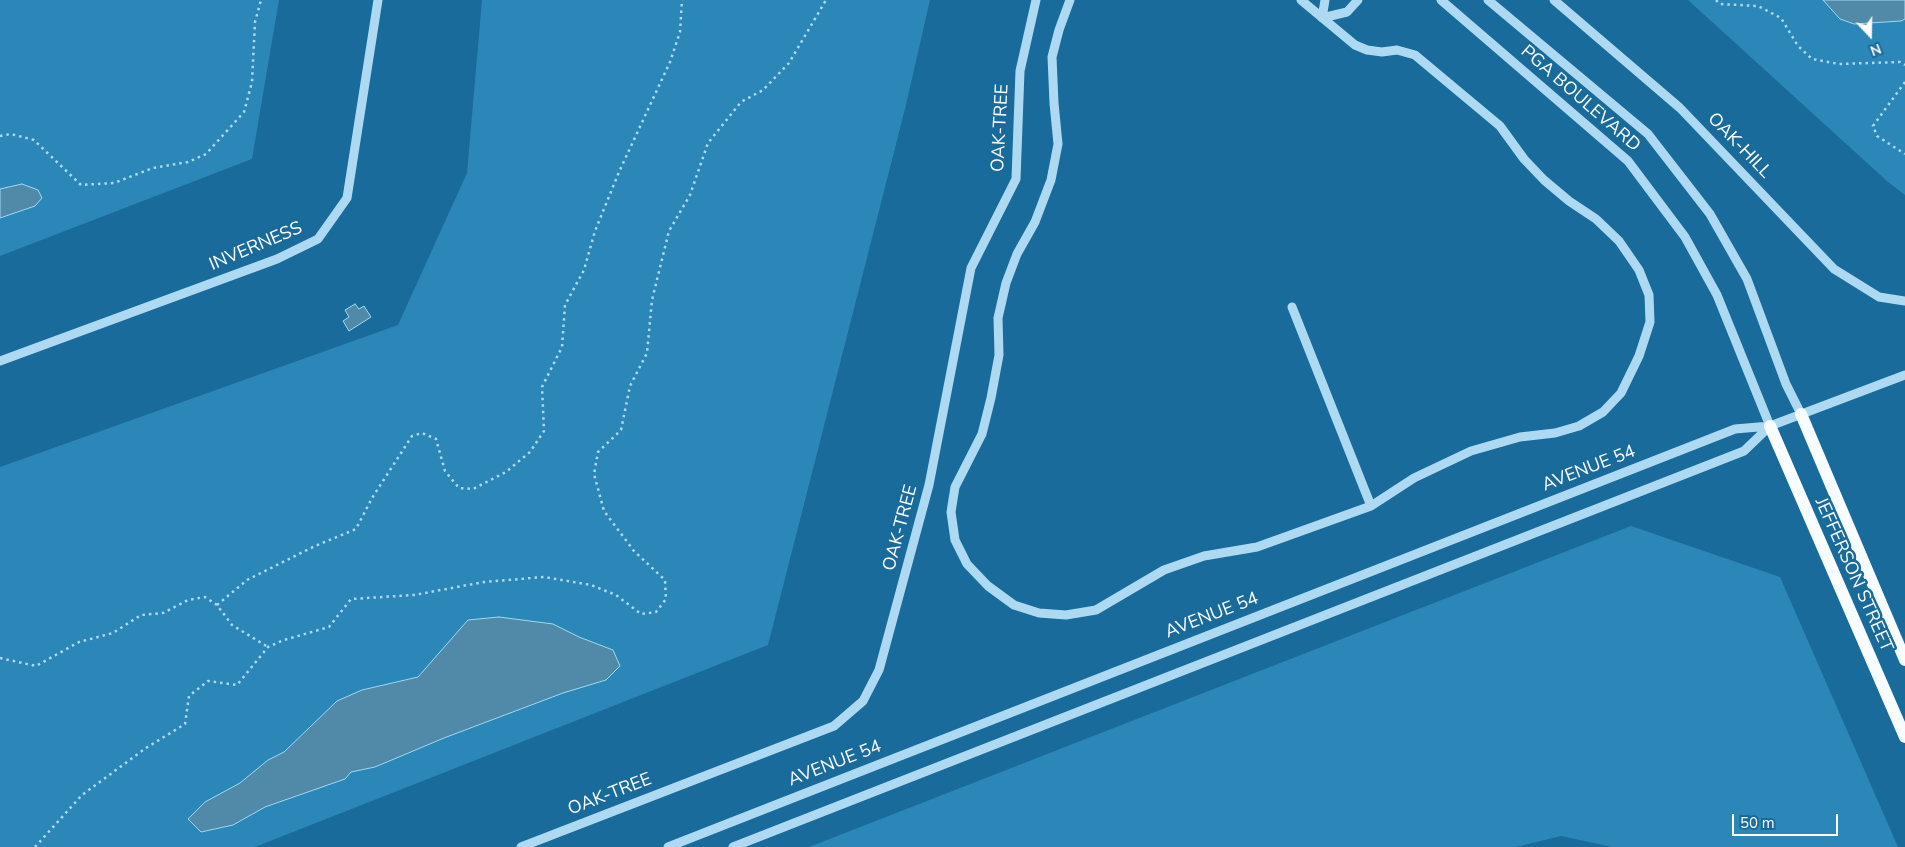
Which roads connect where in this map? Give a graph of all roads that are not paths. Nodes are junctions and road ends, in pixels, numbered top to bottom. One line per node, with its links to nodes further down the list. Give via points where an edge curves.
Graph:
1 (378, 0): 13 (street, INVERNESS, via 346,198 318,239 276,259)
2 (1036, 0): 20 (street, OAK-TREE, via 1020,71 1016,179 971,268 929,485 879,670 863,701 834,726)
3 (1070, 0): 17 (street, via 1052,57 1058,144 1051,180 1006,283 998,318 999,355 991,398 982,434 955,487 951,512 955,540 967,564 988,586 1014,605 1039,613 1066,615 1096,610 1164,570 1204,556 1257,547)
4 (1301, 0): 10 (street)
5 (1325, 0): 10 (street)
6 (1358, 0): 10 (street, via 1347,12)
7 (1441, 0): 16 (street, PGA BOULEVARD, via 1628,161 1685,237 1718,295)
8 (1488, 0): 15 (street, PGA BOULEVARD, via 1648,134 1710,214 1747,279 1786,384)
9 (1554, 0): 11 (street, OAK-HILL, via 1680,108 1834,269 1878,297)
10 (1322, 18): 17 (street, via 1355,45 1368,50 1397,50 1415,55 1500,126 1544,180 1596,218 1618,241 1639,270 1649,295 1650,322 1640,356 1621,393 1603,412 1579,426 1555,433 1520,436 1471,451 1414,478)
11 (1905, 301)
12 (1292, 307): 17 (street)
13 (0, 361)
14 (1905, 374): 15 (street, AVENUE 54)
15 (1801, 414): 16 (street, AVENUE 54); 18 (main road, JEFFERSON STREET)
16 (1770, 426): 19 (main road, JEFFERSON STREET); 21 (street, AVENUE 54, via 1735,429); 22 (street, AVENUE 54, via 1744,451)
17 (1371, 506)
18 (1905, 660)
19 (1905, 737)
20 (521, 847)
21 (668, 847)
22 (733, 847)

